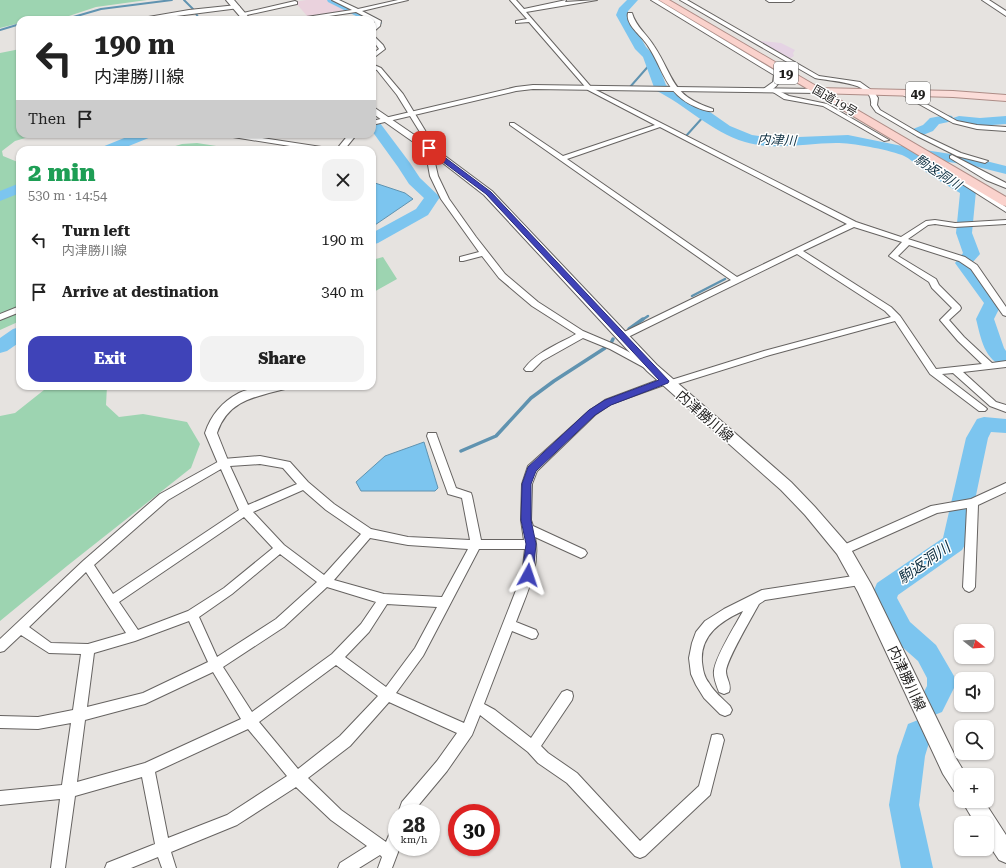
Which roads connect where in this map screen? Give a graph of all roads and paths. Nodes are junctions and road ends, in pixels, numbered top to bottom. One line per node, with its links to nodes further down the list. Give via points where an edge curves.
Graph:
1 (230, 0): 18 (main road)
2 (335, 0): 19 (street)
3 (372, 0): 16 (street)
4 (405, 0): 16 (street)
5 (513, 0): 20 (street)
6 (594, 0): 17 (street)
7 (654, 0): 35 (street, via 777,74 777,82)
8 (663, 0): 37 (highway, 国道19号 / 19)
9 (672, 0): 38 (highway, 国道19号 / 19)
10 (683, 0): 39 (street, via 817,77 858,83)
11 (770, 0): 12 (street)
12 (791, 0)
13 (985, 0): 22 (street)
14 (564, 1): 17 (street)
15 (295, 3): 25 (street)
16 (384, 5): 19 (street)
17 (556, 5): 20 (street)
18 (236, 7): 23 (street); 24 (main road)
19 (356, 11): 26 (street); 27 (street)
20 (523, 11): 28 (street)
21 (630, 14): 34 (street, via 631,22 648,41 664,74)
22 (1006, 14)
23 (162, 16)
24 (244, 16)
25 (249, 16)
26 (319, 16)
27 (367, 16)
28 (530, 20): 29 (street); 33 (street)
29 (518, 22)
30 (376, 40): 31 (street, via 382,46)
31 (376, 54)
32 (376, 68): 43 (street, via 400,94)
33 (590, 89): 34 (street); 43 (street, via 516,89); 47 (street)
34 (676, 90): 35 (street); 42 (street, via 688,101)
35 (764, 91): 36 (street)
36 (775, 91): 37 (street); 51 (street, via 786,98 825,105)
37 (818, 91): 38 (main road, 49); 58 (highway, 国道19号 / 19)
38 (830, 91): 39 (main road, 49); 55 (highway, 国道19号 / 19)
39 (872, 93): 40 (main road, 49); 57 (street, via 878,111 959,155)
40 (903, 93): 41 (main road, 49); 48 (street, via 955,122)
41 (1006, 98)
42 (711, 110)
43 (411, 114): 44 (street); 54 (street, via 426,137)
44 (377, 118): 54 (main road, 内津勝川線)
45 (859, 119): 62 (street)
46 (512, 124): 56 (street)
47 (660, 125): 56 (street); 64 (street)
48 (1006, 129)
49 (248, 138): 52 (street)
50 (350, 138): 53 (street)
51 (886, 140)
52 (301, 146)
53 (343, 146)
54 (429, 148): 67 (street, via 434,176 445,199); 75 (main road, 内津勝川線, via 488,193)
55 (932, 148): 58 (highway, 国道19号 / 19); 59 (street)
56 (561, 159): 69 (street)
57 (985, 161)
58 (966, 174): 60 (highway, 国道19号 / 19); 61 (highway, 国道19号 / 19)
59 (1006, 186)
60 (1006, 194)
61 (1006, 202)
62 (1006, 210)
63 (1006, 222): 65 (street, via 955,225 926,223)
64 (853, 224): 65 (street); 66 (street)
65 (904, 241): 71 (street, via 962,259 974,267); 77 (street, via 893,256 933,281 957,308 944,320)
66 (797, 252): 69 (street); 73 (street, via 888,309)
67 (484, 253): 68 (street); 74 (street, via 502,276 535,304)
68 (463, 258)
69 (736, 280): 75 (street)
70 (16, 311): 72 (street)
71 (1006, 313)
72 (0, 317)
73 (896, 318): 81 (street); 82 (street)
74 (583, 334): 78 (street); 79 (street, via 539,359)
75 (623, 336): 78 (main road, 内津勝川線)
76 (1006, 364): 77 (street)
77 (991, 366): 80 (street)
78 (652, 368): 82 (main road, 内津勝川線)
79 (529, 369)
80 (956, 370): 81 (street); 85 (street, via 993,404)
81 (933, 372): 84 (street)
82 (666, 382): 92 (street, via 608,402 592,413 532,469 527,484); 97 (main road, 内津勝川線, via 786,486)
83 (265, 390): 87 (street, via 242,396 220,413 215,421 211,433)
84 (982, 409)
85 (1006, 409)
86 (432, 436): 95 (street, via 452,492 467,496)
87 (223, 463): 88 (street, via 260,460 286,464); 91 (street); 99 (street, via 164,497)
88 (304, 485): 91 (street); 93 (street)
89 (1006, 487): 90 (street)
90 (973, 503): 97 (street, via 935,509); 102 (street)
91 (245, 512): 96 (street); 105 (street)
92 (528, 529): 94 (street); 98 (street)
93 (368, 533): 95 (street, via 408,542); 101 (street)
94 (531, 544): 95 (street); 108 (street, via 528,575)
95 (476, 545): 106 (street)
96 (280, 548): 101 (street); 107 (street, via 228,591)
97 (843, 550): 100 (main road, 内津勝川線)
98 (581, 553)
99 (87, 564): 105 (street); 109 (street)
100 (860, 580): 104 (street, via 762,595); 128 (main road, 内津勝川線)
101 (325, 582): 103 (street); 115 (street, via 280,623)
102 (969, 587)
103 (384, 599): 106 (street); 114 (street, via 365,628)
104 (755, 600): 116 (street, via 720,672); 120 (street, via 730,611 706,628 697,641 695,656 703,686)
105 (112, 601): 111 (street)
106 (445, 602): 117 (street, via 419,652)
107 (192, 615): 111 (street); 115 (street)
108 (508, 624): 110 (street); 119 (street)
109 (20, 628): 112 (street); 113 (street, via 50,648)
110 (532, 634)
111 (135, 636): 113 (street)
112 (0, 647)
113 (88, 649): 121 (street)
114 (336, 658): 117 (street); 122 (street)
115 (215, 665): 121 (street, via 145,698); 122 (street)
116 (724, 688)
117 (388, 695): 124 (street); 129 (street, via 345,741)
118 (567, 696): 126 (street)
119 (476, 707): 124 (street); 126 (street, via 490,714)
120 (725, 710)
121 (79, 715): 123 (street, via 38,723); 130 (street)
122 (250, 720): 127 (street); 129 (street)
123 (0, 722)
124 (467, 731): 132 (street)
125 (717, 740): 126 (street, via 705,790 640,851 572,778 543,758)
126 (533, 747)
127 (147, 769): 130 (street); 135 (street)
128 (954, 773)
129 (297, 778): 135 (street, via 232,820); 136 (street, via 336,815)
130 (69, 791): 131 (street); 138 (street)
131 (0, 798)
132 (410, 804)
133 (994, 834): 137 (main road)
134 (388, 845): 136 (street)
135 (163, 848): 139 (street); 140 (street)
136 (384, 850): 141 (street); 142 (street)
137 (1006, 853)
138 (58, 868)
139 (112, 868)
140 (169, 868)
141 (345, 868)
142 (384, 868)

